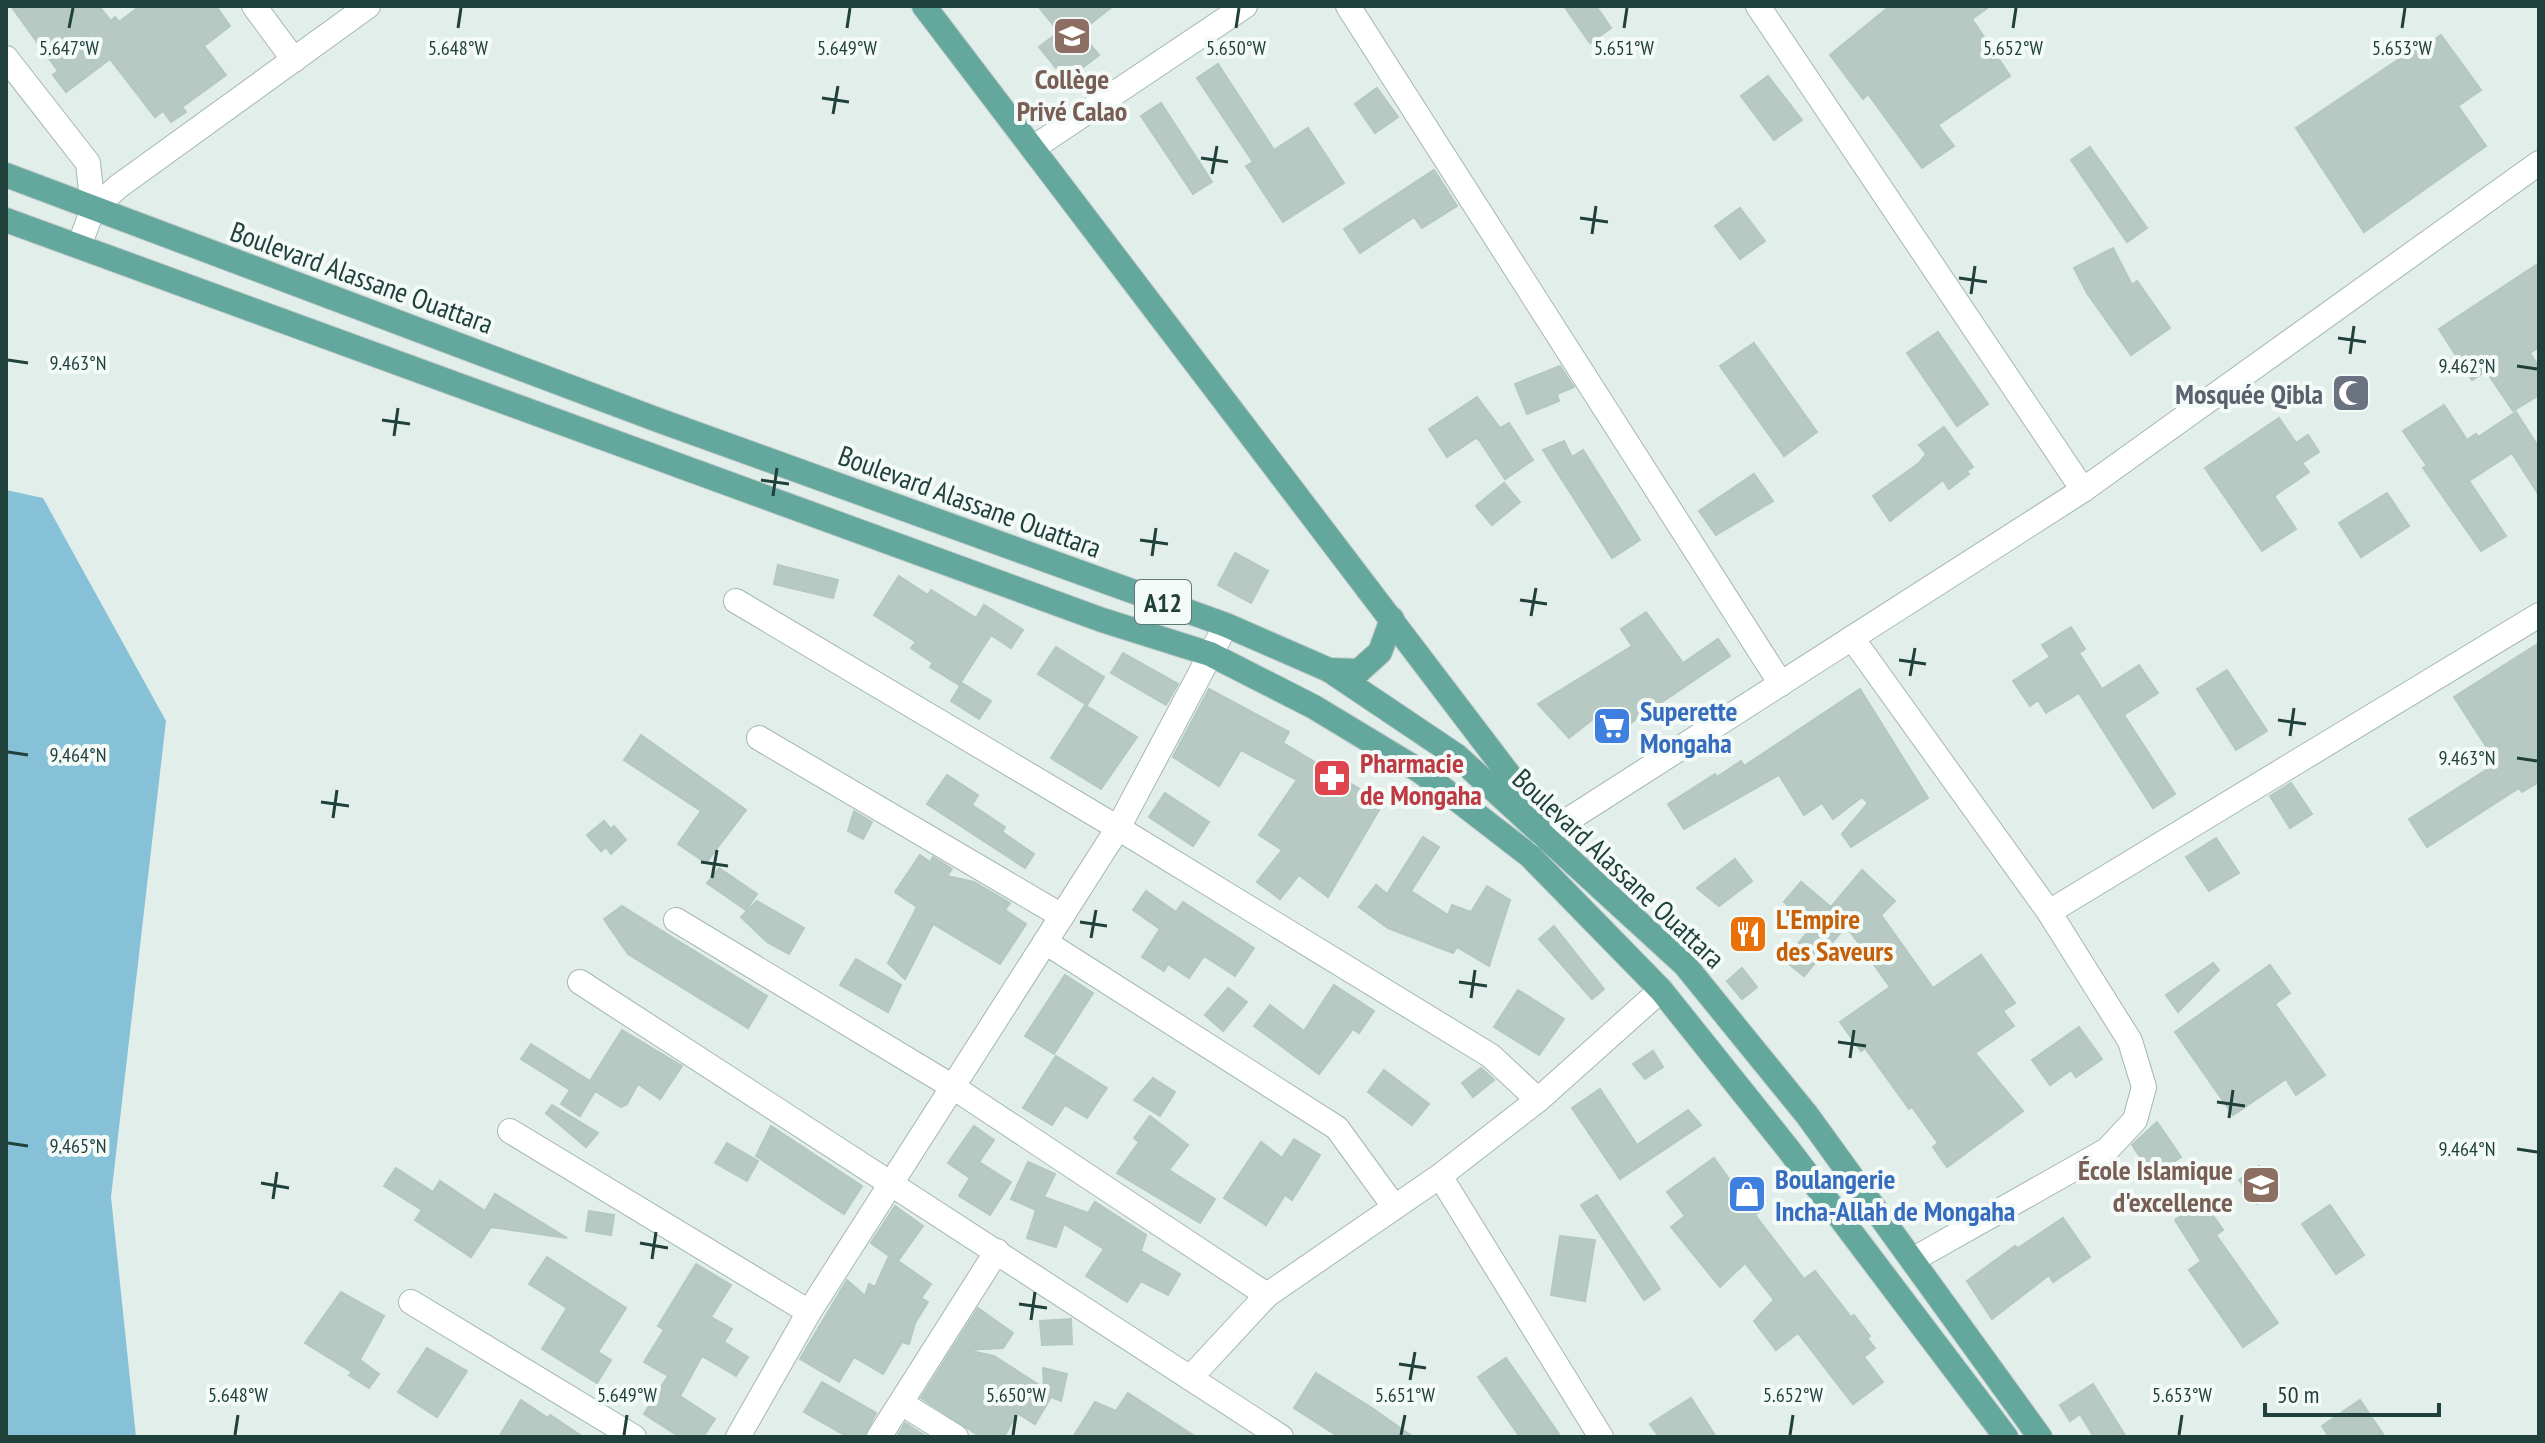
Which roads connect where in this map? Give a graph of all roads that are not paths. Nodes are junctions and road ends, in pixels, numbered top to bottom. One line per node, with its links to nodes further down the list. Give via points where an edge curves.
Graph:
1 (254, 6): 8 (street)
2 (368, 6): 8 (street)
3 (924, 6): 9 (main road, A12)
4 (1245, 6): 9 (street)
5 (1348, 6): 23 (street)
6 (1758, 6): 15 (street)
7 (6, 58): 12 (street, via 88,163)
8 (294, 60): 12 (street)
9 (1033, 148): 18 (main road, A12)
10 (2539, 163): 15 (street)
11 (6, 175): 12 (main road, Boulevard Alassane Ouattara / A12)
12 (93, 209): 14 (street); 19 (main road, Boulevard Alassane Ouattara / A12)
13 (6, 220): 14 (main road, Boulevard Alassane Ouattara / A12)
14 (79, 246): 21 (main road, Boulevard Alassane Ouattara / A12, via 1102,620)
15 (2083, 490): 20 (street)
16 (736, 601): 25 (street)
17 (2539, 615): 27 (street)
18 (1392, 619): 22 (main road, via 1380,652 1359,671); 26 (main road, A12, via 1523,793)
19 (1226, 625): 21 (street); 22 (main road, Boulevard Alassane Ouattara / A12)
20 (1852, 638): 23 (street); 27 (street)
21 (1210, 654): 25 (street); 26 (main road, Boulevard Alassane Ouattara / A12, via 1314,707)
22 (1329, 670): 26 (main road, Boulevard Alassane Ouattara / A12, via 1457,756)
23 (1781, 684): 26 (street)
24 (759, 738): 28 (street)
25 (1118, 828): 28 (street); 34 (street, via 1491,1056)
26 (1536, 846): 32 (main road, Boulevard Alassane Ouattara / A12); 40 (main road, Boulevard Alassane Ouattara / A12, via 1685,965 1807,1115)
27 (2049, 912): 40 (street, via 2130,1041 2144,1087 2135,1120 2107,1150)
28 (1062, 916): 30 (street)
29 (676, 920): 33 (street)
30 (1045, 942): 33 (street); 38 (street, via 1337,1128)
31 (580, 982): 37 (street)
32 (1661, 990): 34 (street); 52 (main road, Boulevard Alassane Ouattara / A12)
33 (953, 1087): 37 (street); 41 (street)
34 (1538, 1100): 36 (street)
35 (510, 1131): 43 (street)
36 (1440, 1176): 38 (street); 51 (street)
37 (891, 1182): 39 (street); 43 (street)
38 (1393, 1205): 41 (street)
39 (997, 1251): 44 (street); 45 (street)
40 (1914, 1259): 53 (main road, Boulevard Alassane Ouattara / A12)
41 (1267, 1295): 44 (street)
42 (411, 1302): 47 (street)
43 (809, 1312): 48 (street)
44 (1190, 1378): 46 (street)
45 (901, 1403): 49 (street); 50 (street)
46 (1278, 1436)
47 (634, 1437)
48 (738, 1437)
49 (879, 1437)
50 (956, 1437)
51 (1601, 1437)
52 (2006, 1437)
53 (2040, 1437)

